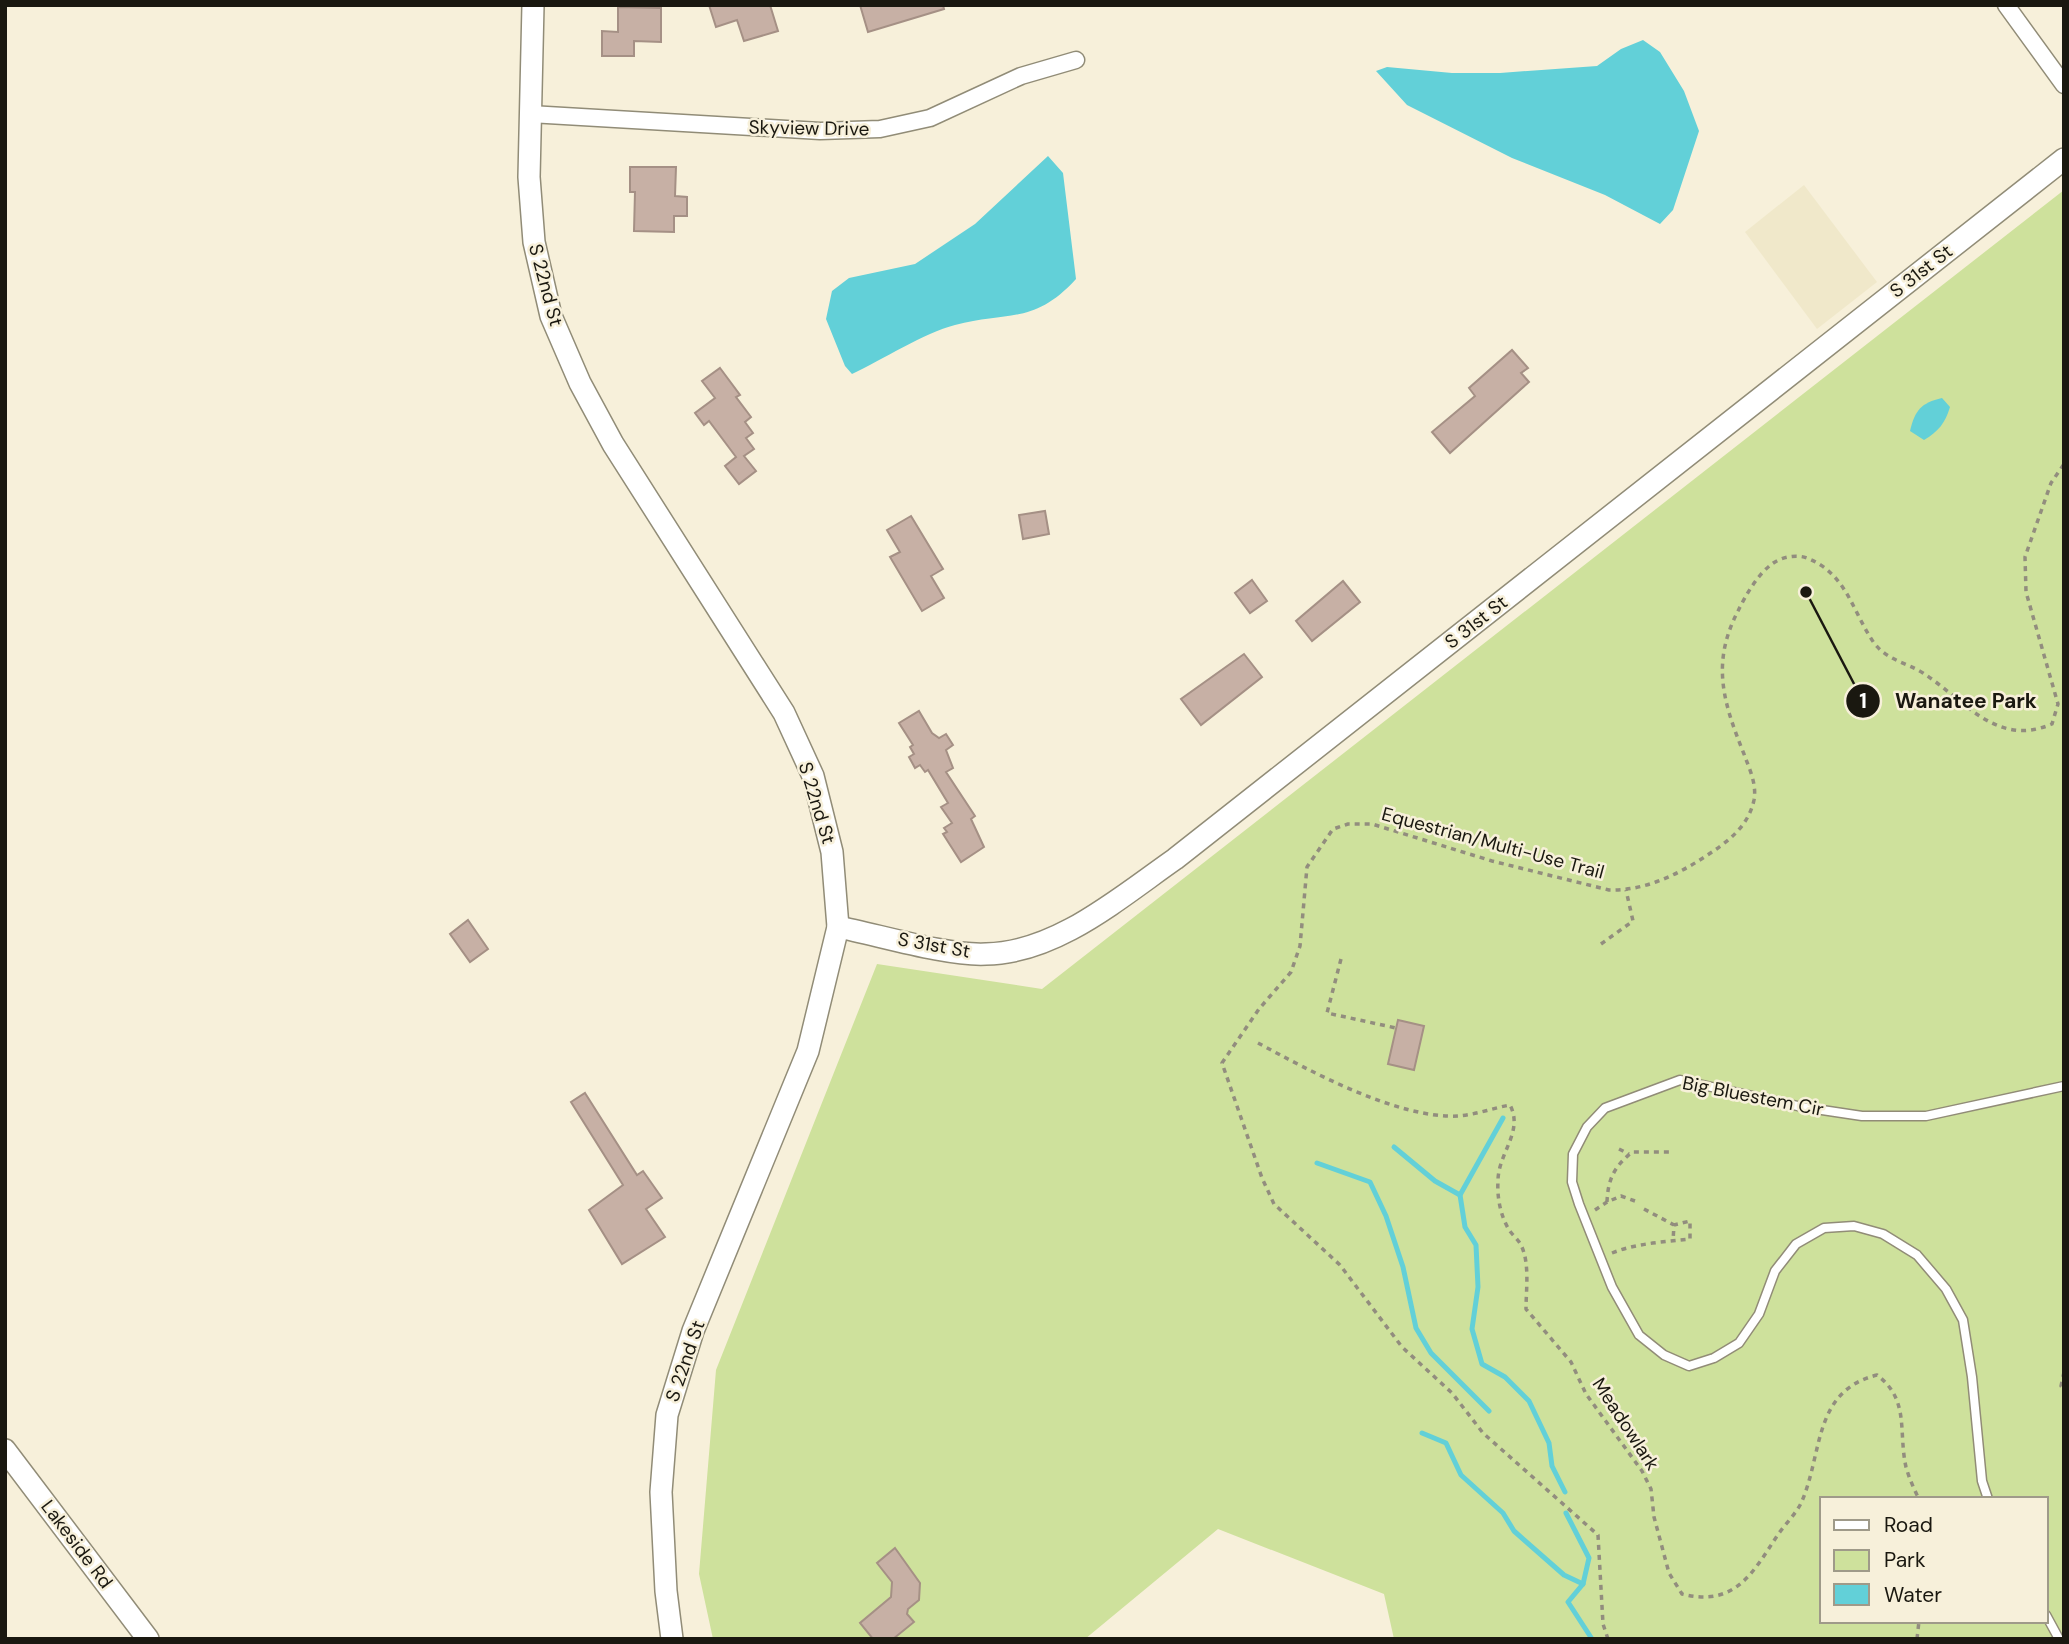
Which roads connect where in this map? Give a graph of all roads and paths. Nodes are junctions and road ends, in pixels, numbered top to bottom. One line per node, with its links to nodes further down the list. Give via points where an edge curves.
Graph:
1 (533, 5): 5 (street, S 22nd St)
2 (2007, 5): 4 (street)
3 (1076, 60): 5 (street, Skyview Drive, via 1021,76 930,118 880,129 820,131)
4 (2064, 85)
5 (530, 114): 9 (street, S 22nd St, via 534,242 551,316 613,444 784,713 813,776 832,852)
6 (2064, 159): 9 (street, S 31st St, via 1186,851 1102,910 1040,944 986,954)
7 (2064, 464): 8 (path, Equestrian/Multi-Use Trail, via 2051,483 2025,556 2026,592 2058,704 2052,724 2034,732 2013,732 1957,702 1922,672 1889,659 1838,578 1802,556 1783,558 1751,588 1728,632 1721,660 1730,719 1754,783 1755,798 1748,818 1725,844 1691,865 1659,882)
8 (1626, 890): 10 (path, via 1633,921); 31 (path, Equestrian/Multi-Use Trail, via 1609,890 1492,861 1372,824 1333,829 1307,867 1300,946 1291,972 1222,1063 1274,1204 1340,1265 1402,1347 1451,1393 1483,1433 1598,1535 1603,1624)
9 (838, 927): 30 (street, S 22nd St, via 808,1051 693,1332 667,1415 661,1492)
10 (1601, 944)
11 (1341, 959): 12 (path, via 1326,1013)
12 (1396, 1028)
13 (1258, 1043): 26 (path, Meadowlark, via 1353,1092 1416,1110 1458,1116 1510,1105 1517,1117 1512,1139 1501,1157 1499,1203 1507,1227 1522,1246 1526,1309 1571,1362 1586,1394 1642,1471 1651,1489 1669,1573 1682,1594 1699,1598 1721,1594 1743,1584 1759,1566 1801,1503 1830,1408 1861,1379 1877,1375 1893,1387 1901,1414 1906,1467)
14 (2064, 1086): 22 (lane, Big Bluestem Cir, via 1926,1116 1863,1116 1680,1080 1636,1094 1605,1108 1587,1127 1573,1154 1573,1182)
15 (1619, 1149): 17 (path)
16 (1669, 1152): 17 (path)
17 (1629, 1154): 18 (path, via 1608,1181 1607,1202 1621,1196)
18 (1636, 1201)
19 (1644, 1209): 20 (path)
20 (1675, 1225): 21 (path); 21 (path, via 1690,1221 1690,1239)
21 (1673, 1241): 22 (path, via 1628,1246)
22 (1600, 1257): 27 (lane, Big Bluestem Cir, via 1639,1335 1664,1355 1689,1366 1740,1343 1759,1314 1775,1271 1796,1244 1824,1228 1854,1226 1883,1234 1917,1255 1946,1289 1963,1320)
23 (2064, 1373): 24 (path)
24 (2064, 1389)
25 (5, 1450): 29 (street, Lakeside Rd)
26 (1918, 1497)
27 (1987, 1497)
28 (2048, 1619): 32 (lane)
29 (148, 1639)
30 (672, 1639)
31 (1608, 1639)
32 (2059, 1639)

